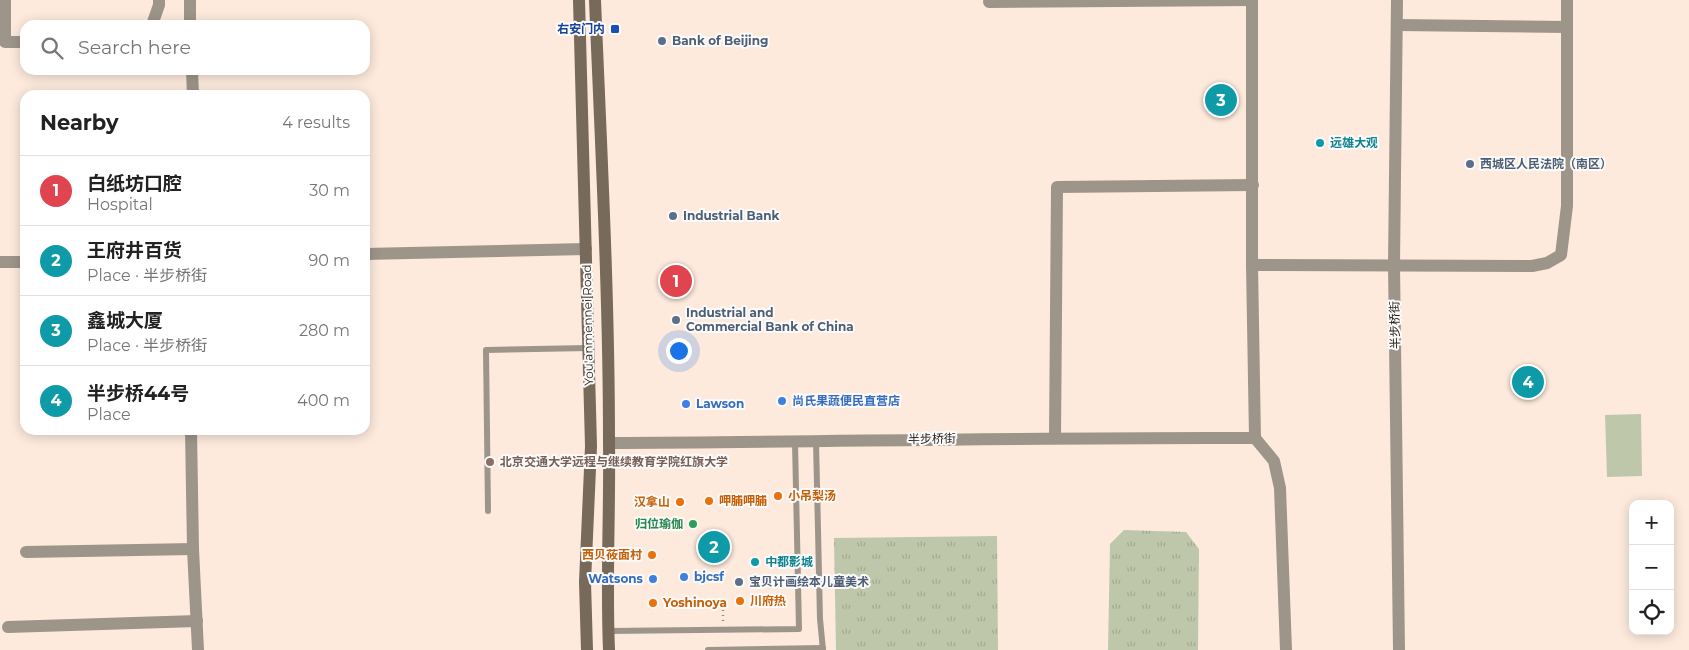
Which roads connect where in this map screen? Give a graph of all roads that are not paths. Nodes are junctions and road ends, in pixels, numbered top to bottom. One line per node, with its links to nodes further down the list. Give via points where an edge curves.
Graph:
1 (5, 0): 14 (street, via 6,42)
2 (159, 0): 10 (street)
3 (190, 0): 11 (street)
4 (579, 0): 18 (main road, You'anmennei Road)
5 (596, 0): 30 (main road, You'anmennei Road)
6 (1252, 0): 9 (street); 17 (street)
7 (1397, 0): 12 (street, 半步桥街)
8 (1567, 0): 13 (street)
9 (989, 2)
10 (154, 20)
11 (190, 20)
12 (1397, 25): 13 (street); 23 (street, 半步桥街)
13 (1567, 27): 23 (street, via 1567,206 1560,255 1547,263 1532,266)
14 (20, 42)
15 (192, 75): 16 (street)
16 (193, 90)
17 (1253, 184): 22 (street); 26 (street, via 1057,187)
18 (586, 249): 19 (street); 24 (main road, You'anmennei Road)
19 (370, 254)
20 (0, 262): 21 (street)
21 (20, 262)
22 (1252, 265): 23 (street); 27 (street)
23 (1394, 265): 44 (street, 半步桥街)
24 (588, 348): 31 (lane, via 486,350); 39 (main road, You'anmennei Road, via 591,446 585,582)
25 (191, 435): 32 (street)
26 (1055, 437): 27 (street, 半步桥街); 29 (street, 半步桥街)
27 (1254, 438): 43 (street, via 1274,461 1280,488)
28 (794, 442): 29 (street, 半步桥街); 30 (street, 半步桥街); 36 (lane, via 798,629)
29 (816, 442): 37 (lane)
30 (610, 443): 36 (main road, You'anmennei Road)
31 (488, 512)
32 (193, 550): 33 (street); 34 (street)
33 (26, 552)
34 (197, 621): 35 (street); 38 (street)
35 (8, 627)
36 (608, 631): 40 (main road, You'anmennei Road)
37 (823, 649): 42 (lane)
38 (198, 650)
39 (587, 650)
40 (609, 650)
41 (708, 650): 42 (lane)
42 (760, 650)
43 (1286, 650)
44 (1399, 650)

